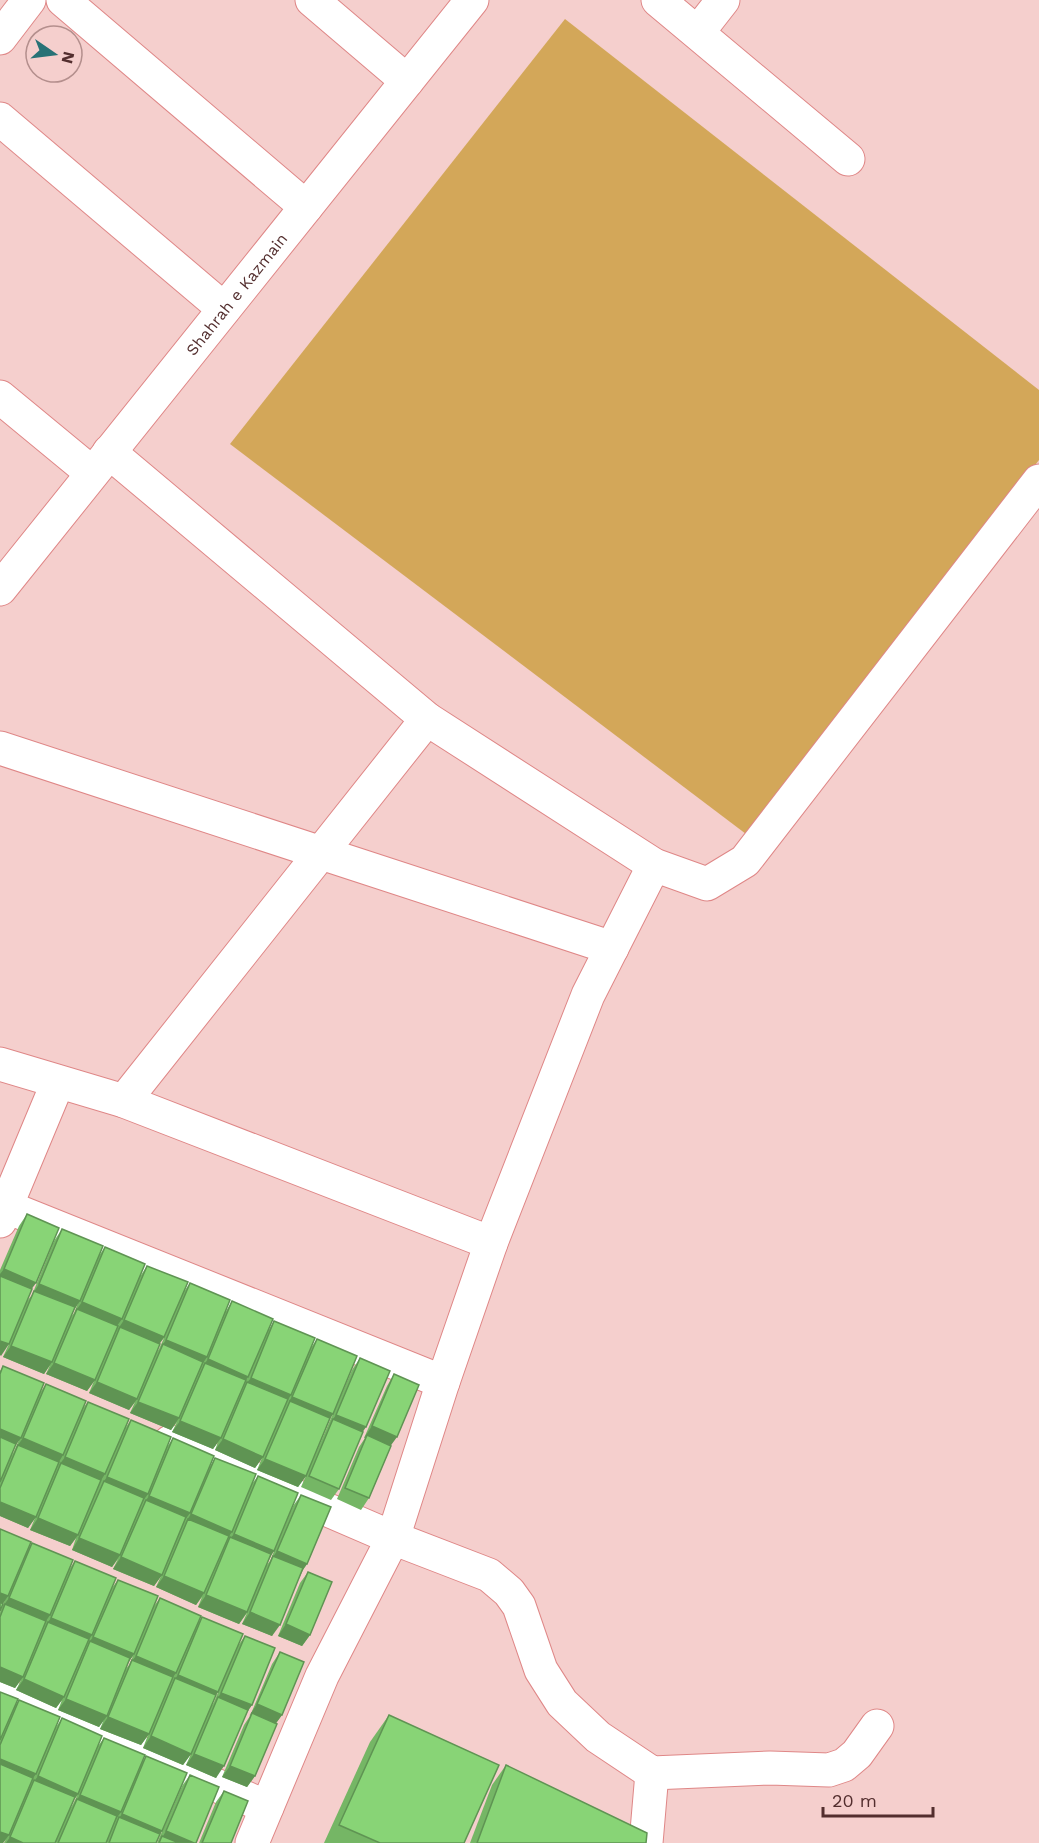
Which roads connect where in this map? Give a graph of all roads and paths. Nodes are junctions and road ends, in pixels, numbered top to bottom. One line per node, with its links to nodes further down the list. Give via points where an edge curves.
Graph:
1 (29, 0): 8 (street)
2 (63, 0): 12 (street)
3 (312, 0): 9 (street)
4 (472, 0): 9 (street, Shahrah e Kazmain)
5 (658, 0): 7 (street)
6 (723, 0): 7 (street)
7 (698, 32): 11 (street)
8 (0, 38)
9 (407, 81): 12 (street, Shahrah e Kazmain)
10 (0, 119): 13 (street)
11 (848, 159)
12 (306, 207): 13 (street, Shahrah e Kazmain)
13 (224, 309): 15 (street, Shahrah e Kazmain)
14 (0, 397): 15 (street)
15 (100, 463): 17 (street, Shahrah e Kazmain); 18 (street)
16 (1039, 481): 21 (street, via 745,861 707,884)
17 (3, 580)
18 (427, 719): 20 (street); 21 (street)
19 (0, 748): 20 (street)
20 (320, 854): 22 (street); 25 (street)
21 (654, 865): 22 (street)
22 (612, 948): 27 (street, via 588,995)
23 (0, 1064): 24 (street)
24 (58, 1082): 25 (street); 26 (street)
25 (124, 1101): 27 (street)
26 (3, 1214): 28 (street)
27 (491, 1243): 28 (street)
28 (443, 1382): 30 (street)
29 (142, 1430): 30 (street)
30 (393, 1538): 33 (street, via 489,1575 509,1592 519,1606 541,1670 561,1703 598,1737); 34 (street, via 311,1671)
31 (0, 1694): 34 (street)
32 (877, 1726): 33 (street, via 857,1755 829,1770)
33 (652, 1773): 36 (street)
34 (267, 1807): 35 (street)
35 (252, 1843)
36 (646, 1843)

